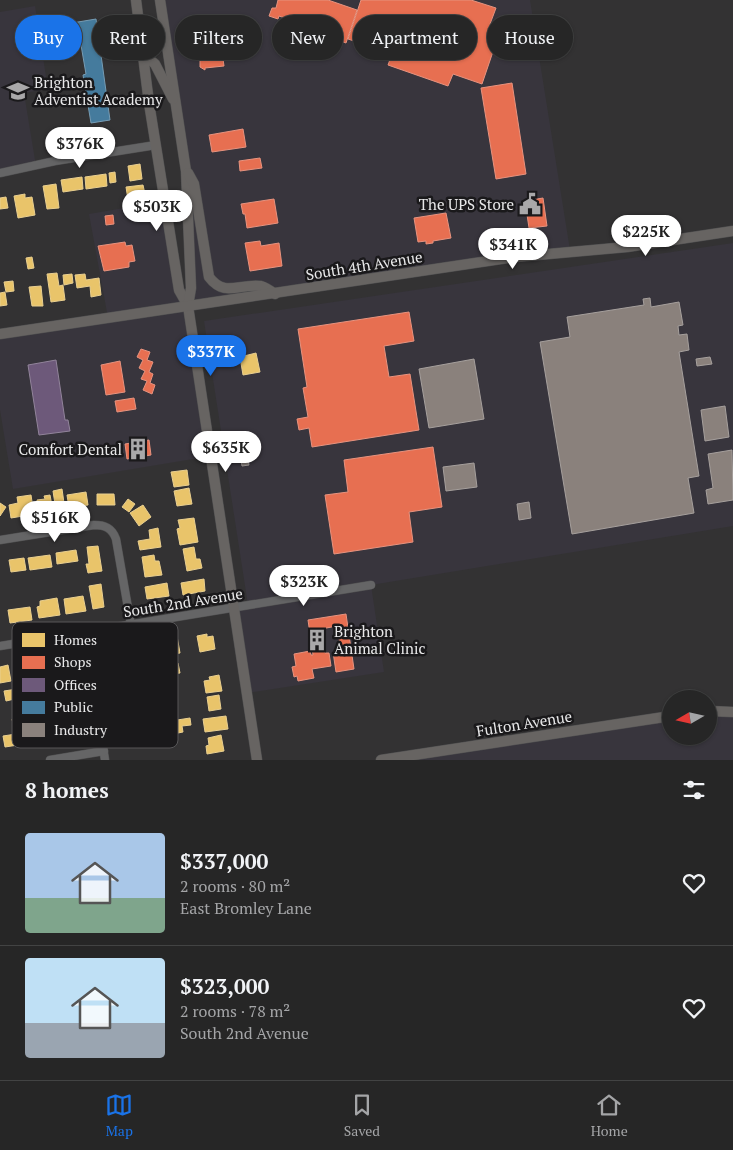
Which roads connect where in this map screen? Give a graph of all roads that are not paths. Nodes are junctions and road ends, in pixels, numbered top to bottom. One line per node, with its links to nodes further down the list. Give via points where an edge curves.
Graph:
1 (136, 0): 4 (main road)
2 (146, 0): 4 (main road)
3 (160, 0): 7 (main road)
4 (138, 15)
5 (144, 60): 8 (main road)
6 (150, 60): 7 (main road)
7 (177, 107): 9 (main road)
8 (156, 145): 10 (street, via 56,161); 13 (main road, via 179,290)
9 (186, 171): 12 (main road, via 194,184 209,276 223,288 262,286); 13 (main road, via 191,288)
10 (0, 174)
11 (733, 231): 12 (main road, South 4th Avenue, via 627,247 515,258)
12 (275, 294): 13 (main road, South 4th Avenue)
13 (188, 306): 14 (main road, South 4th Avenue); 17 (main road)
14 (0, 334)
15 (0, 540): 18 (street, via 94,525 110,529 117,543)
16 (371, 585): 17 (street, South 2nd Avenue)
17 (234, 608): 19 (street, South 2nd Avenue); 27 (main road)
18 (131, 622)
19 (144, 622)
20 (718, 711): 21 (main road)
21 (733, 712)
22 (662, 717): 28 (main road, Fulton Avenue)
23 (104, 748): 24 (street)
24 (104, 751): 25 (street); 26 (street)
25 (50, 760)
26 (105, 760)
27 (258, 760)
28 (381, 760)

